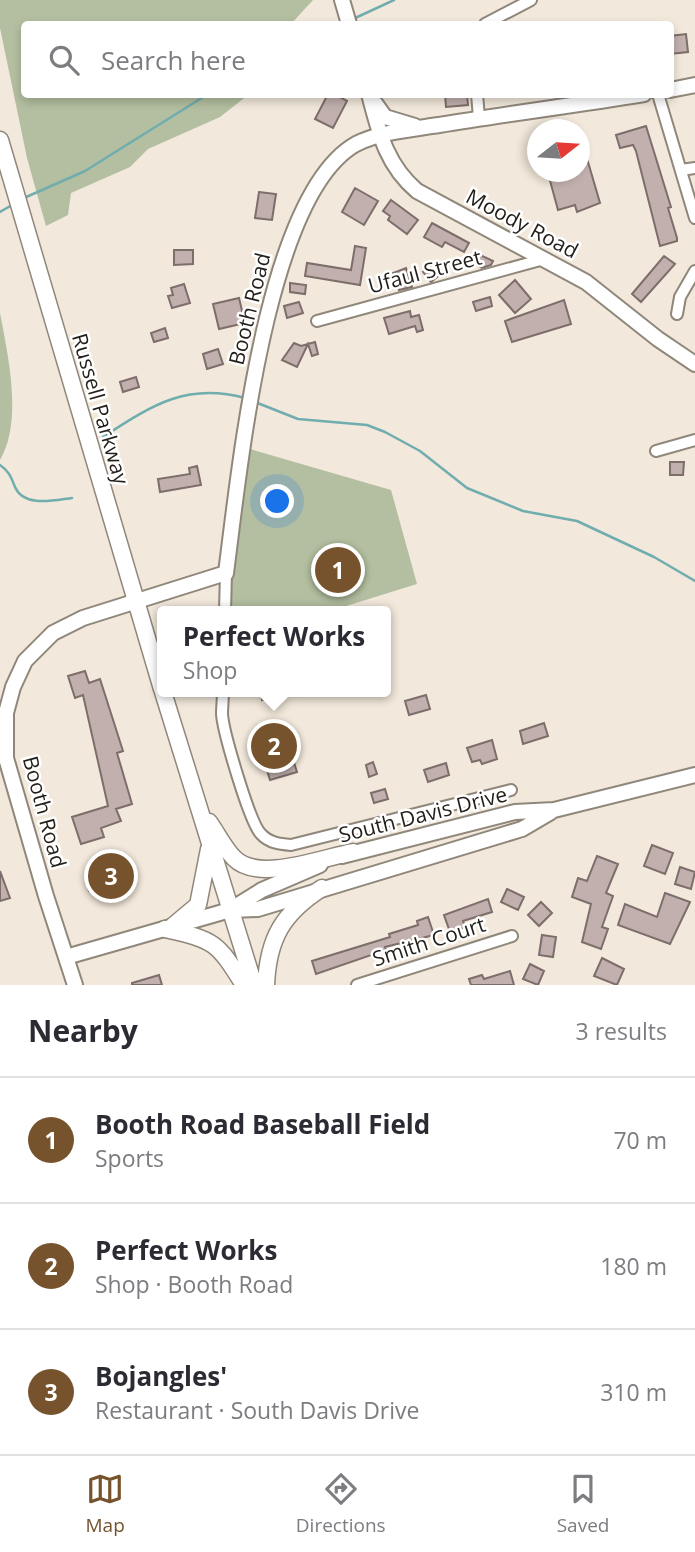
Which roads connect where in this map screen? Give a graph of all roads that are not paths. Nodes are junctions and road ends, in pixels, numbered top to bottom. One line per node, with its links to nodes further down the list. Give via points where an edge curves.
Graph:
1 (342, 0): 3 (street)
2 (531, 0): 4 (street)
3 (348, 21)
4 (491, 21)
5 (695, 85): 6 (street)
6 (674, 89)
7 (370, 98): 14 (street, Moody Road)
8 (372, 98): 13 (street, via 385,117)
9 (477, 98): 12 (street)
10 (616, 98): 12 (street, Booth Road)
11 (659, 98): 17 (street)
12 (479, 118): 13 (street, Booth Road)
13 (420, 128): 14 (street, Booth Road)
14 (381, 137): 19 (street, Moody Road, via 394,167 417,191); 26 (street, Booth Road, via 343,153 318,185 292,233 272,298 250,400)
15 (0, 140): 27 (main road, Russell Parkway)
16 (695, 168): 17 (street)
17 (681, 170): 18 (street)
18 (695, 218)
19 (544, 259): 22 (street, Ufaul Street); 23 (street, Moody Road, via 586,282)
20 (695, 271): 21 (street, via 680,296)
21 (677, 314)
22 (317, 321)
23 (695, 363)
24 (695, 440): 25 (street)
25 (656, 451)
26 (226, 573): 27 (street, Booth Road); 28 (street, Booth Road)
27 (135, 602): 29 (main road, Russell Parkway); 42 (street, Booth Road, via 53,633 25,661 6,713 6,758)
28 (225, 606)
29 (157, 674)
30 (164, 697): 34 (main road, Russell Parkway)
31 (223, 697): 33 (street, via 229,745 251,813 259,833 274,843 291,845)
32 (695, 775): 35 (street, South Davis Drive)
33 (511, 790)
34 (198, 805): 36 (main road, Russell Parkway); 37 (main road, via 234,859 253,870)
35 (554, 810): 37 (street, South Davis Drive, via 515,813); 38 (street, South Davis Drive, via 522,830)
36 (210, 844): 39 (main road, Russell Parkway); 40 (main road, via 198,905)
37 (353, 852): 39 (street, South Davis Drive, via 262,890)
38 (322, 888): 39 (street, South Davis Drive, via 258,909); 46 (main road, via 285,917 269,953)
39 (230, 910): 40 (street, South Davis Drive); 45 (main road, Russell Parkway)
40 (169, 927): 42 (street, South Davis Drive); 44 (main road, via 212,942)
41 (512, 936): 47 (street, Smith Court)
42 (66, 957): 43 (street, Booth Road)
43 (75, 985)
44 (244, 985)
45 (254, 985)
46 (265, 985)
47 (357, 985)

